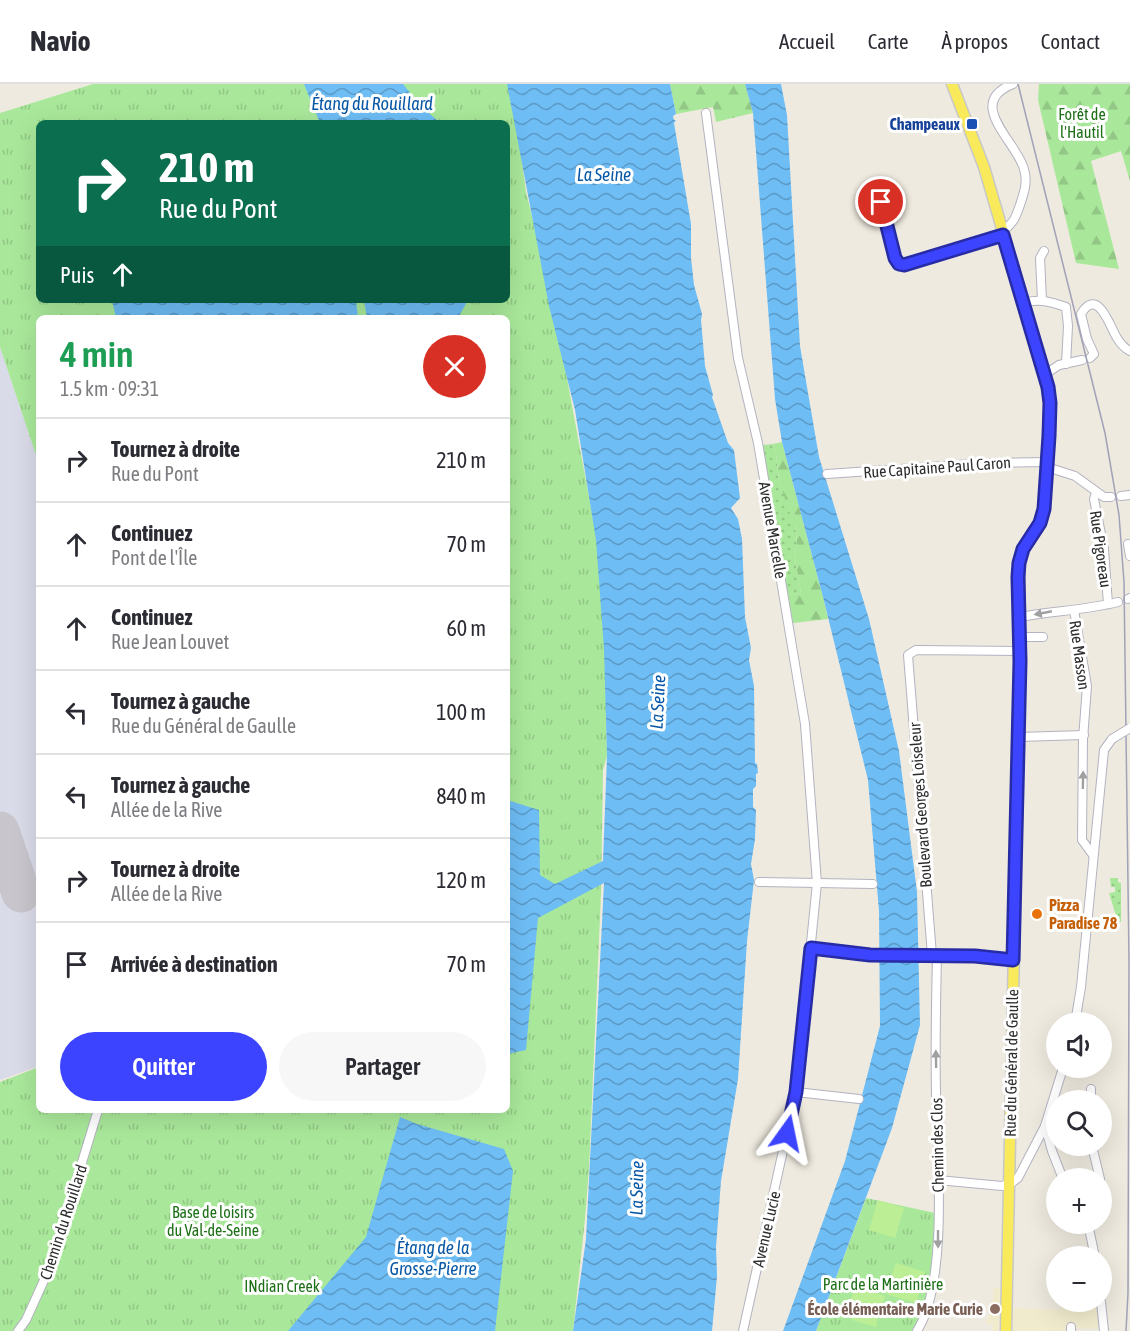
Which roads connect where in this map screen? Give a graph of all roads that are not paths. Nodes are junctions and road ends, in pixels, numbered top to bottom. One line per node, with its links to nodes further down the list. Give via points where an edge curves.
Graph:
1 (952, 84): 5 (main road, Rue du Général de Gaulle, via 984,167)
2 (1009, 86): 5 (street, via 1000,90 995,99 993,115 1023,164 1026,184 1014,223)
3 (706, 113): 30 (street, Avenue Marcelle, via 738,358 758,443 805,724)
4 (881, 202): 5 (street, via 899,264)
5 (1002, 233): 8 (main road, Rue du Général de Gaulle)
6 (1044, 251): 7 (street, via 1040,258)
7 (1042, 300): 8 (street); 10 (street, via 1066,307)
8 (1023, 303): 11 (main road, Rue du Général de Gaulle)
9 (1130, 351): 10 (street, via 1116,337 1104,310 1092,306 1082,314 1094,354)
10 (1066, 364): 11 (street)
11 (1044, 375): 12 (main road, Rue du Général de Gaulle, via 1050,403)
12 (1047, 464): 13 (street, Rue Capitaine Paul Caron, via 976,464); 14 (street, Rue Capitaine Paul Caron, via 1075,476); 21 (main road, Rue du Général de Gaulle, via 1044,509 1019,563)
13 (827, 474)
14 (1096, 493): 15 (street); 19 (street, Rue Pigoreau)
15 (1111, 497)
16 (1128, 544): 17 (street)
17 (1130, 556)
18 (1118, 602): 19 (street)
19 (1108, 604): 20 (street)
20 (1074, 610): 21 (street, one-way to 21); 26 (street, Rue Masson, via 1087,686)
21 (1020, 617): 22 (main road, Rue du Général de Gaulle)
22 (1020, 637): 23 (street); 24 (main road, Rue du Général de Gaulle)
23 (1043, 637)
24 (1020, 651): 27 (main road, Rue du Général de Gaulle); 33 (street, Boulevard Georges Loiseleur, via 916,650 908,655)
25 (1130, 728): 28 (street, bridge, via 1112,739 1104,750)
26 (1084, 735): 27 (street); 28 (street, Rue Masson, one-way to 26, via 1082,840)
27 (1018, 737): 34 (main road, Rue du Général de Gaulle)
28 (1093, 855): 35 (street)
29 (759, 882): 30 (street)
30 (817, 883): 31 (street); 32 (street, Avenue Marcelle)
31 (873, 884)
32 (811, 948): 33 (street, via 870,955); 37 (street, Avenue Lucie)
33 (931, 955): 34 (street); 42 (street, Chemin des Clos, one-way to 33)
34 (1013, 960): 43 (main road, Rue du Général de Gaulle)
35 (1077, 1012)
36 (1061, 1078): 40 (street)
37 (796, 1092): 38 (street); 46 (street, Avenue Lucie)
38 (859, 1099)
39 (97, 1113): 45 (street, Chemin du Rouillard, via 58,1243)
40 (1045, 1126): 41 (street); 43 (street, via 1022,1173)
41 (1059, 1168)
42 (938, 1180): 43 (street); 47 (street, Chemin des Clos, one-way to 47, via 938,1256 926,1314)
43 (1010, 1184): 48 (main road, Rue du Général de Gaulle)
44 (1102, 1312): 49 (street)
45 (18, 1331)
46 (743, 1331)
47 (917, 1331)
48 (1006, 1331)
49 (1104, 1331)

